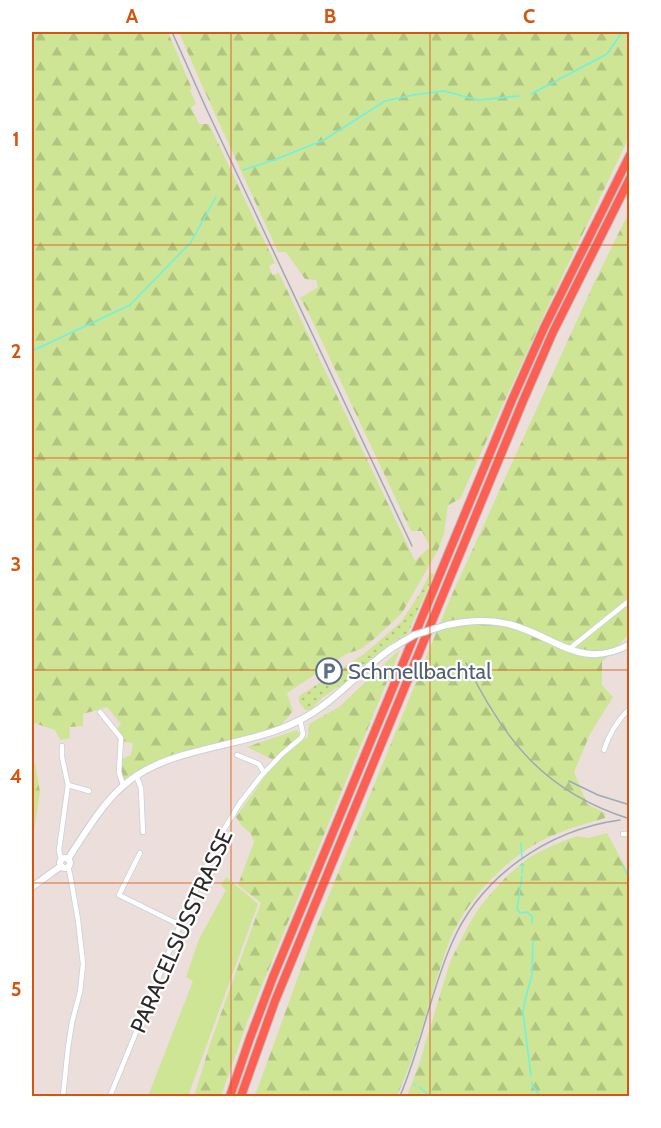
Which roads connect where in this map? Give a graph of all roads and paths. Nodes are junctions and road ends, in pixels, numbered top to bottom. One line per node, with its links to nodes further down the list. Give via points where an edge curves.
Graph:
1 (630, 154): 26 (highway, via 512,399 262,1006)
2 (630, 178): 27 (highway, via 523,401 275,1000)
3 (630, 600): 5 (street)
4 (630, 644): 5 (main road, via 600,654)
5 (569, 650): 8 (main road, bridge, via 507,624 477,621 447,625 414,635 392,648 330,701)
6 (630, 708): 10 (street, via 612,729)
7 (100, 712): 15 (street, via 121,738 119,775)
8 (300, 720): 12 (street, PARACELSUSSTRASSE, via 301,738); 13 (main road, via 260,736 168,760)
9 (63, 746): 14 (street)
10 (604, 750)
11 (237, 755): 12 (street, via 259,764)
12 (264, 773): 23 (street, PARACELSUSSTRASSE, via 219,838)
13 (136, 776): 15 (main road); 17 (street, via 141,788)
14 (68, 785): 16 (street); 21 (street, via 59,850)
15 (123, 785): 21 (main road)
16 (89, 791)
17 (143, 832)
18 (623, 834): 19 (street)
19 (630, 834)
20 (140, 853): 23 (street, via 119,895)
21 (64, 863): 22 (main road); 24 (street, via 70,874 83,964)
22 (32, 887)
23 (180, 925): 25 (street, PARACELSUSSTRASSE)
24 (63, 1096)
25 (110, 1096)
26 (230, 1096)
27 (241, 1096)

